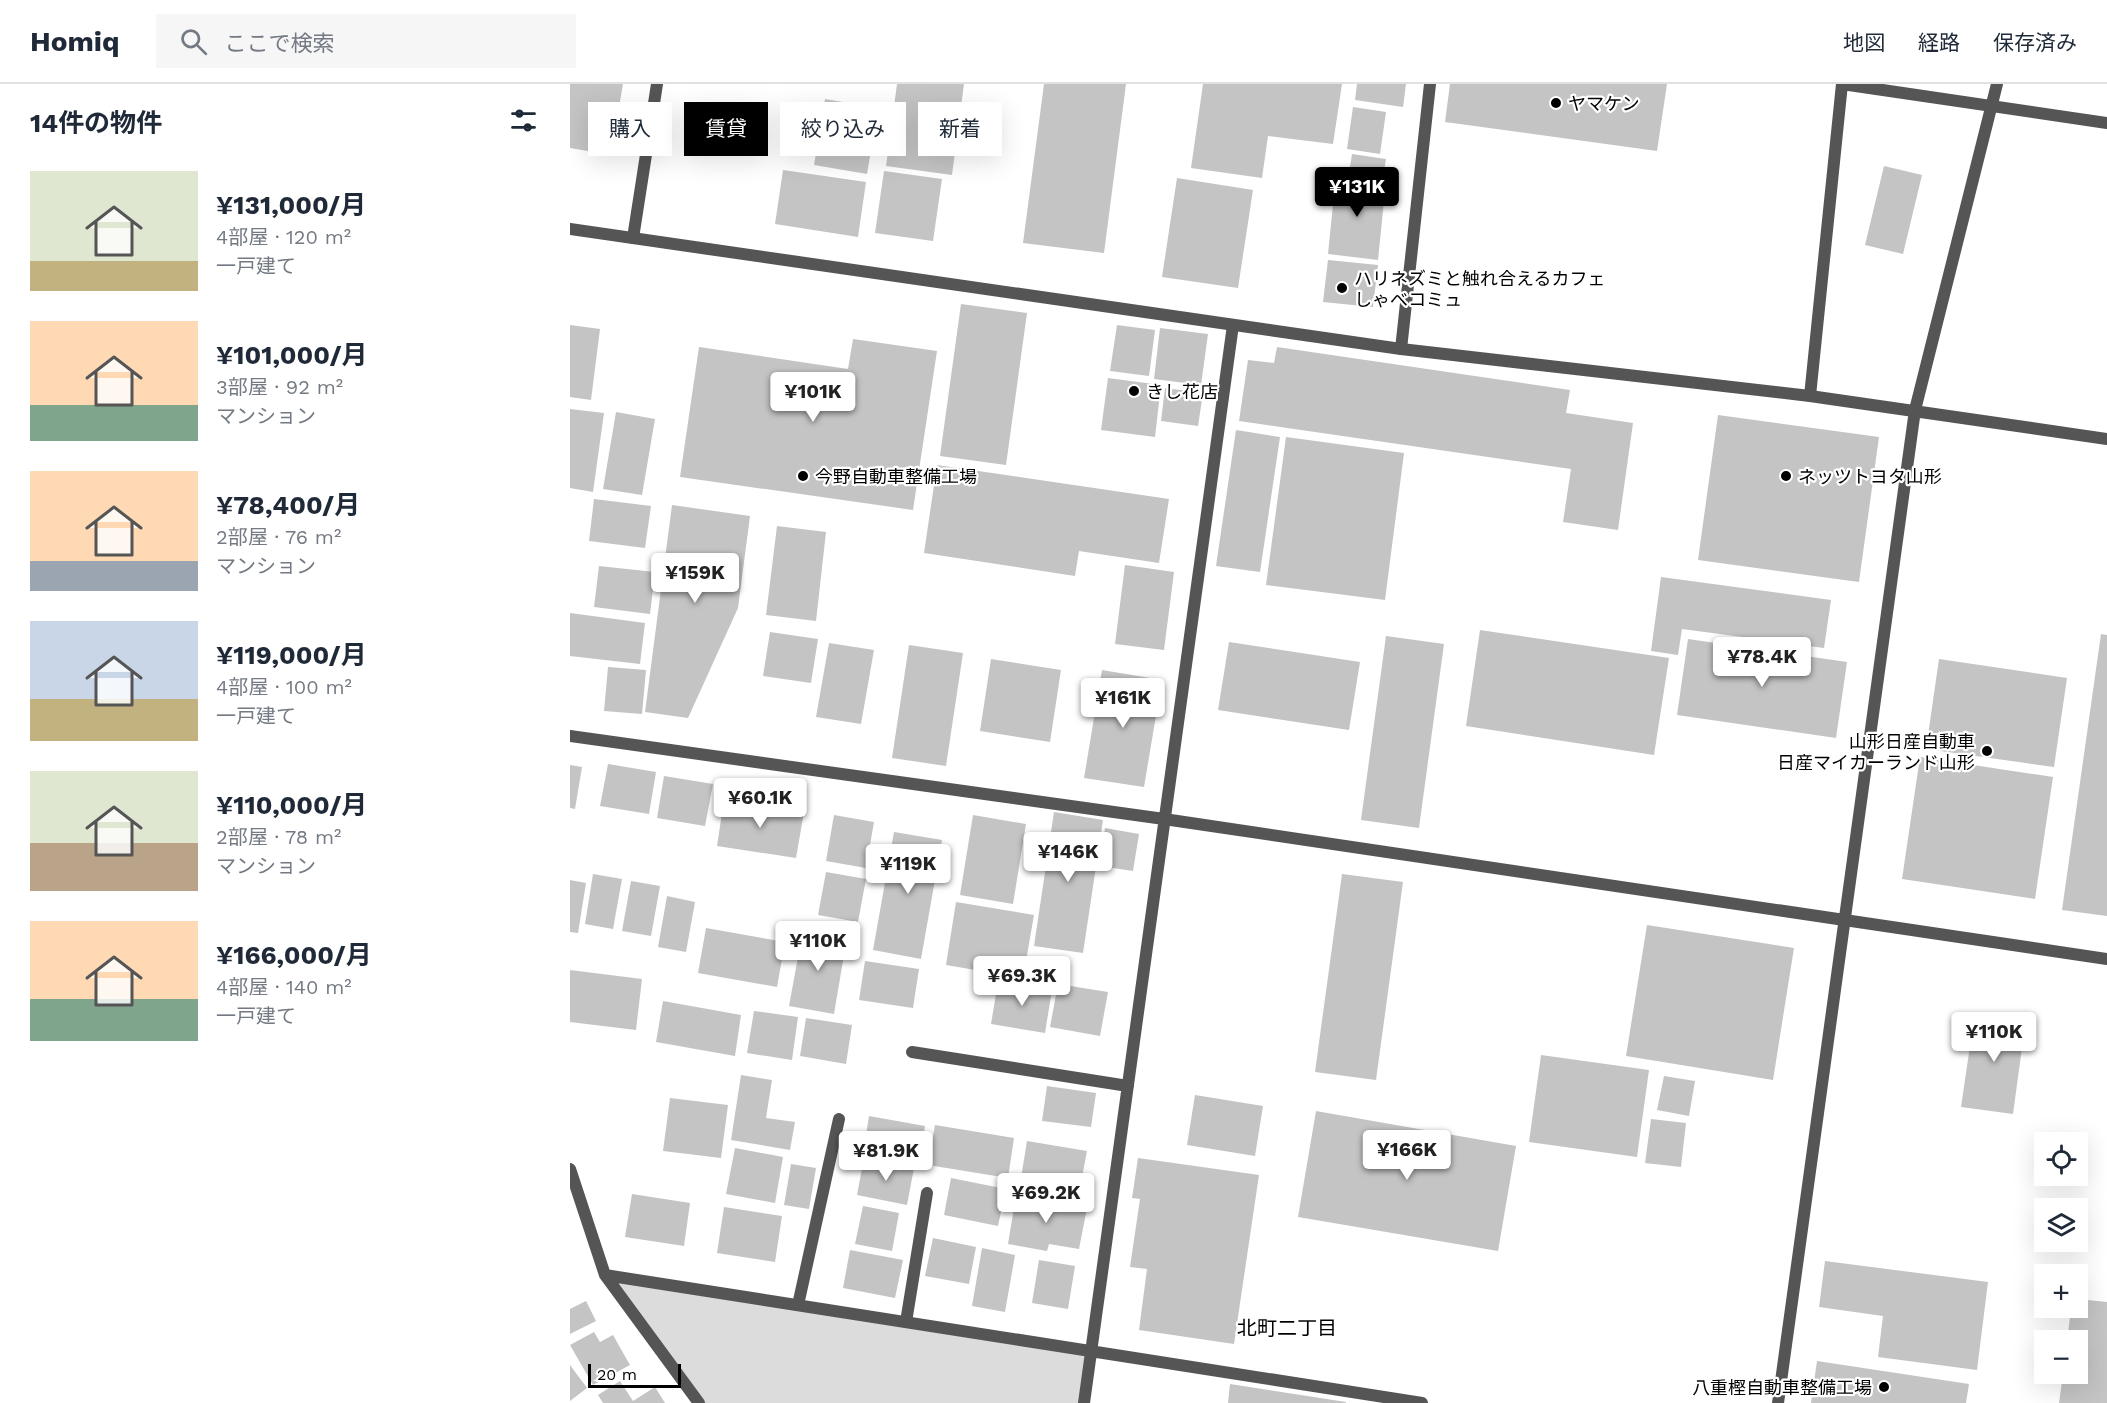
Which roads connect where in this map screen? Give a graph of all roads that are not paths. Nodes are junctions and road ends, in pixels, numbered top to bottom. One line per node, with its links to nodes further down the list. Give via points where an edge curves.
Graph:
1 (657, 84): 8 (street)
2 (1430, 84): 10 (street)
3 (1842, 84): 5 (street); 11 (street)
4 (1997, 84): 5 (street)
5 (1992, 106): 6 (street); 12 (street)
6 (2107, 123)
7 (570, 229): 8 (street)
8 (633, 238): 9 (street)
9 (1233, 325): 10 (street); 15 (street)
10 (1401, 349): 11 (street)
11 (1810, 396): 12 (street)
12 (1915, 410): 13 (street); 16 (street)
13 (2107, 439)
14 (570, 736): 15 (street)
15 (1164, 819): 16 (street); 19 (street)
16 (1844, 918): 17 (street); 30 (street)
17 (2107, 959)
18 (912, 1052): 19 (street)
19 (1128, 1086): 26 (street)
20 (839, 1119): 24 (street)
21 (570, 1169): 23 (street)
22 (927, 1193): 25 (street)
23 (605, 1275): 24 (street); 27 (street)
24 (798, 1305): 25 (street)
25 (906, 1322): 26 (street)
26 (1092, 1352): 28 (street); 29 (street)
27 (699, 1403)
28 (1084, 1403)
29 (1422, 1403)
30 (1778, 1403)

